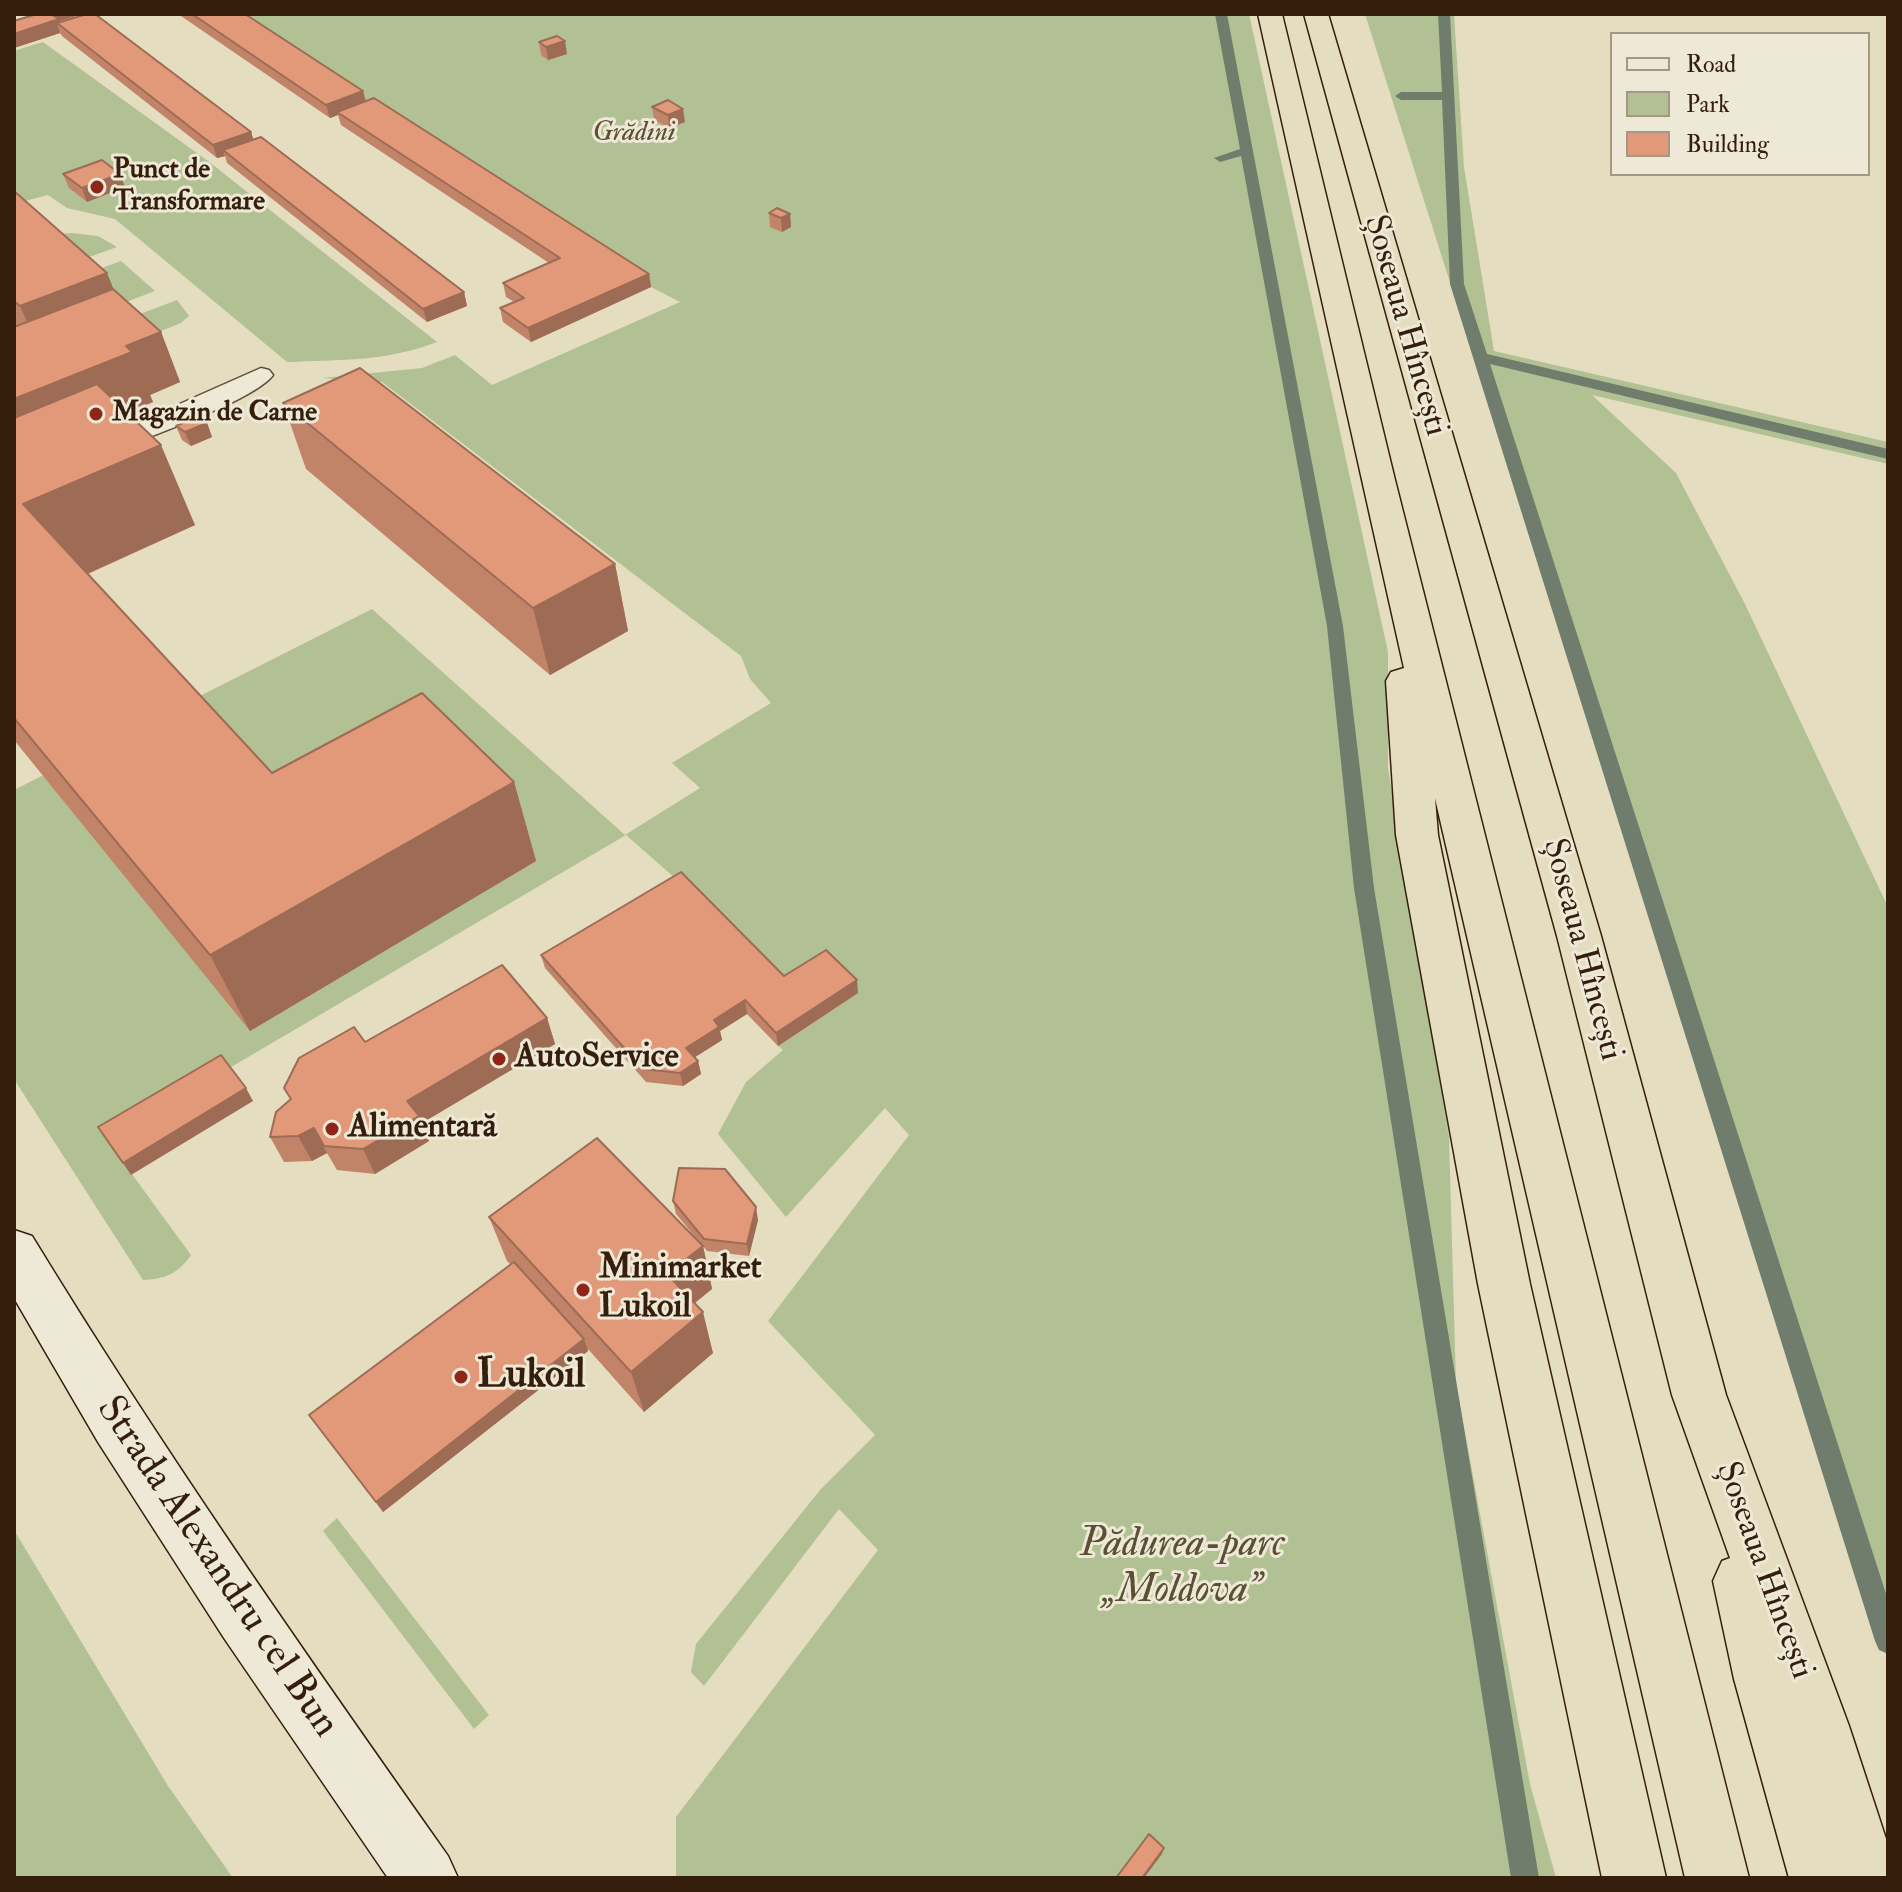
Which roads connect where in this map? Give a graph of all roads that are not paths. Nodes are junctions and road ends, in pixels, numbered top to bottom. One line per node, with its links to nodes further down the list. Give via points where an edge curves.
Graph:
1 (1270, 14): 5 (highway, Șoseaua Hîncești)
2 (1316, 14): 7 (highway, Șoseaua Hîncești, via 1574,920)
3 (261, 375): 4 (lane)
4 (86, 455)
5 (1378, 480): 9 (highway, via 1405,682 1417,835 1504,1284); 10 (highway, Șoseaua Hîncești)
6 (14, 1252): 8 (main road, Strada Alexandru cel Bun, via 117,1424 244,1618)
7 (1699, 1395): 11 (highway, via 1764,1679); 12 (highway, Șoseaua Hîncești, via 1819,1726)
8 (426, 1878)
9 (1634, 1878)
10 (1717, 1878)
11 (1821, 1878)
12 (1867, 1878)

